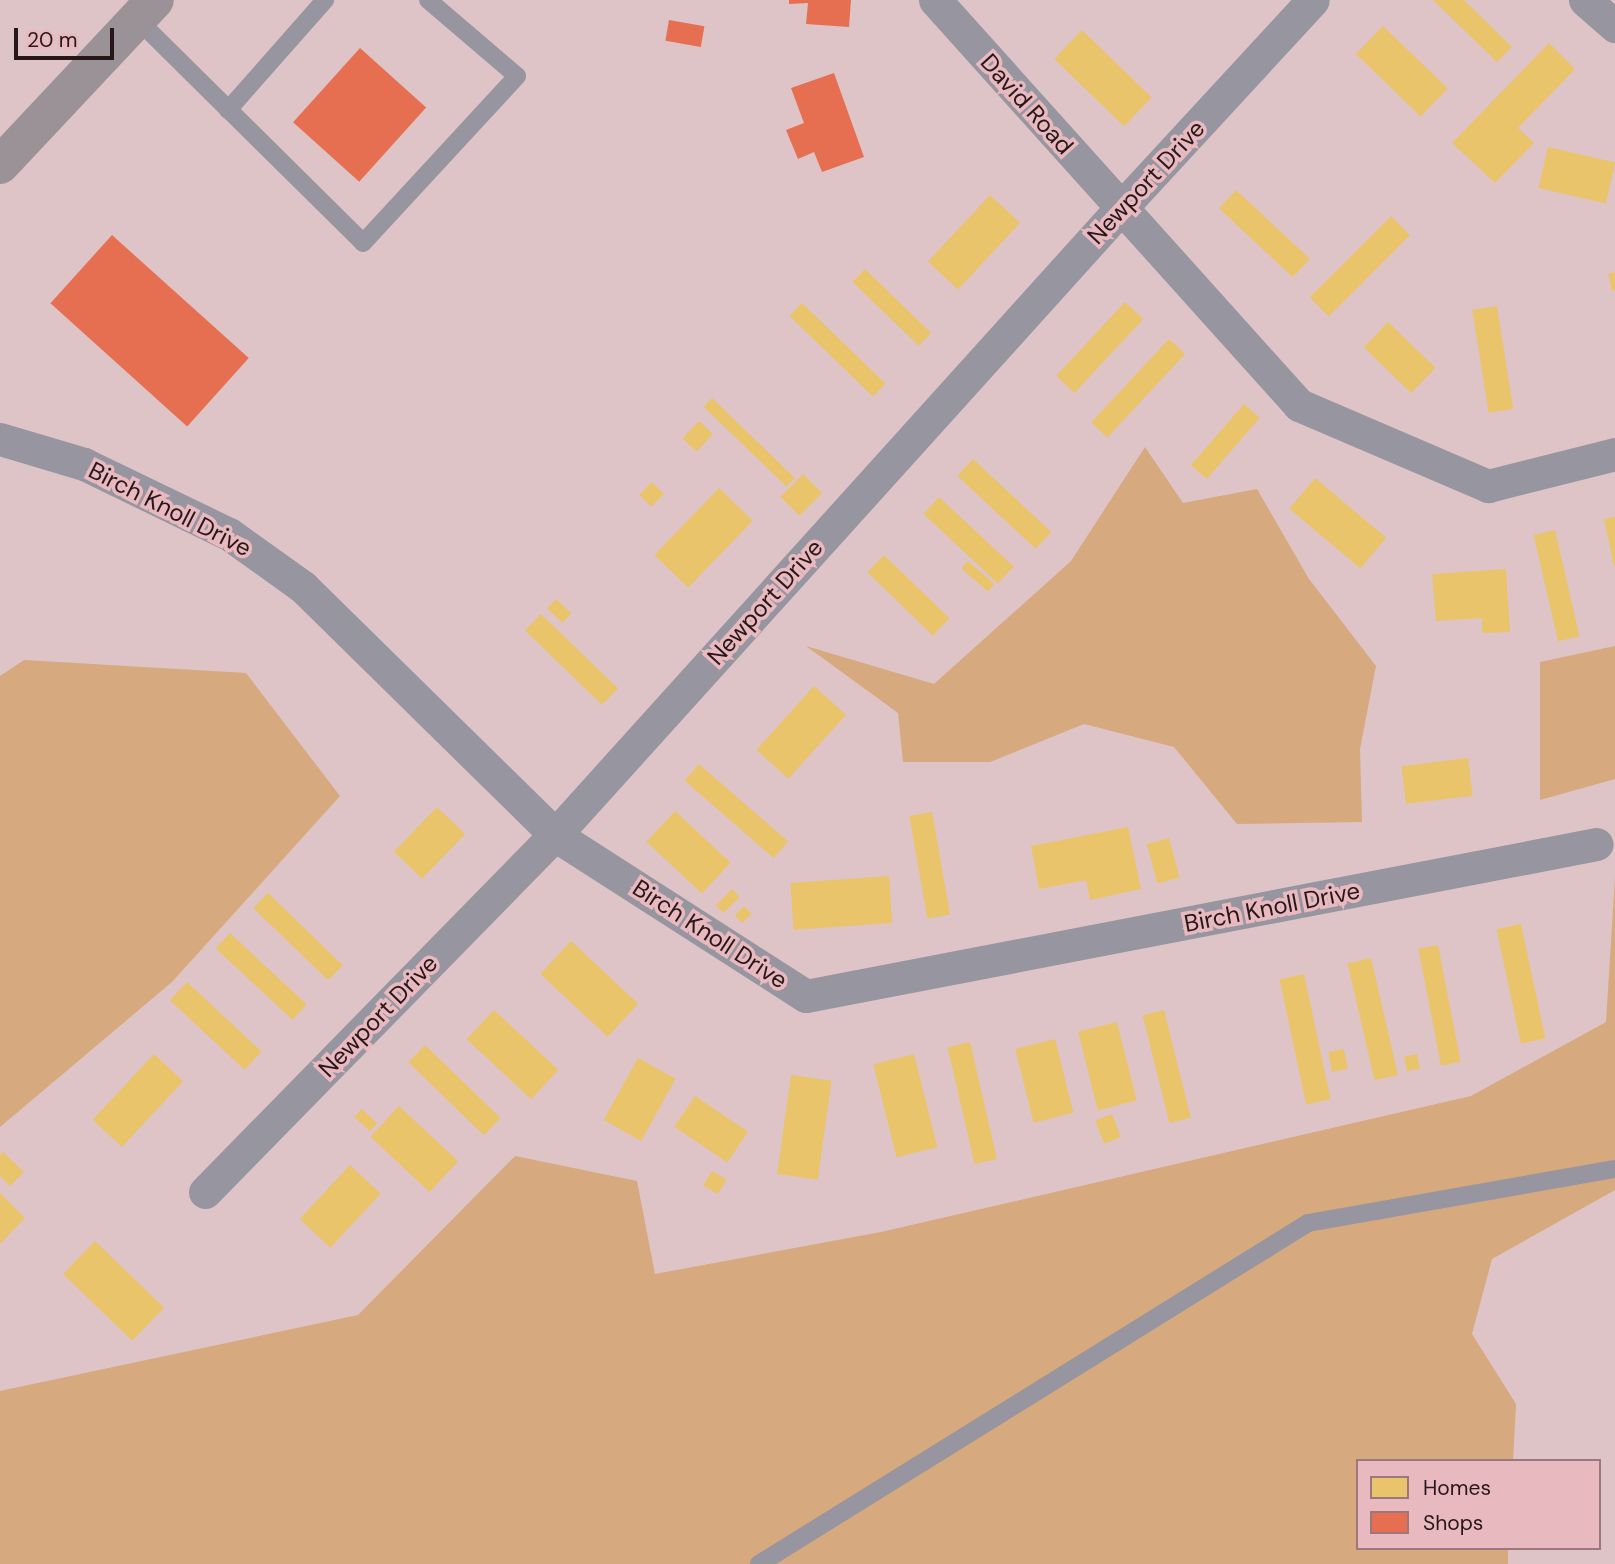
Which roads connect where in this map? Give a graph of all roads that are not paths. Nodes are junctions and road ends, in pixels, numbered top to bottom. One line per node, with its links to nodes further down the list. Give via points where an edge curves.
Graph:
1 (325, 0): 8 (lane)
2 (428, 0): 8 (lane, via 517,76 363,243)
3 (935, 0): 10 (street, David Road)
4 (1313, 0): 10 (street, Newport Drive)
5 (1585, 0): 7 (street)
6 (146, 9): 8 (lane); 9 (highway)
7 (1615, 26)
8 (228, 110)
9 (0, 165)
10 (1120, 209): 12 (street, David Road, via 1299,405 1488,486); 13 (street, Newport Drive)
11 (0, 439): 13 (street, Birch Knoll Drive, via 85,464 229,534 303,587)
12 (1615, 454)
13 (555, 835): 14 (street, Birch Knoll Drive, via 806,996); 16 (street, Newport Drive)
14 (1597, 844)
15 (1615, 1169): 17 (lane, via 1308,1223)
16 (205, 1192)
17 (759, 1564)

